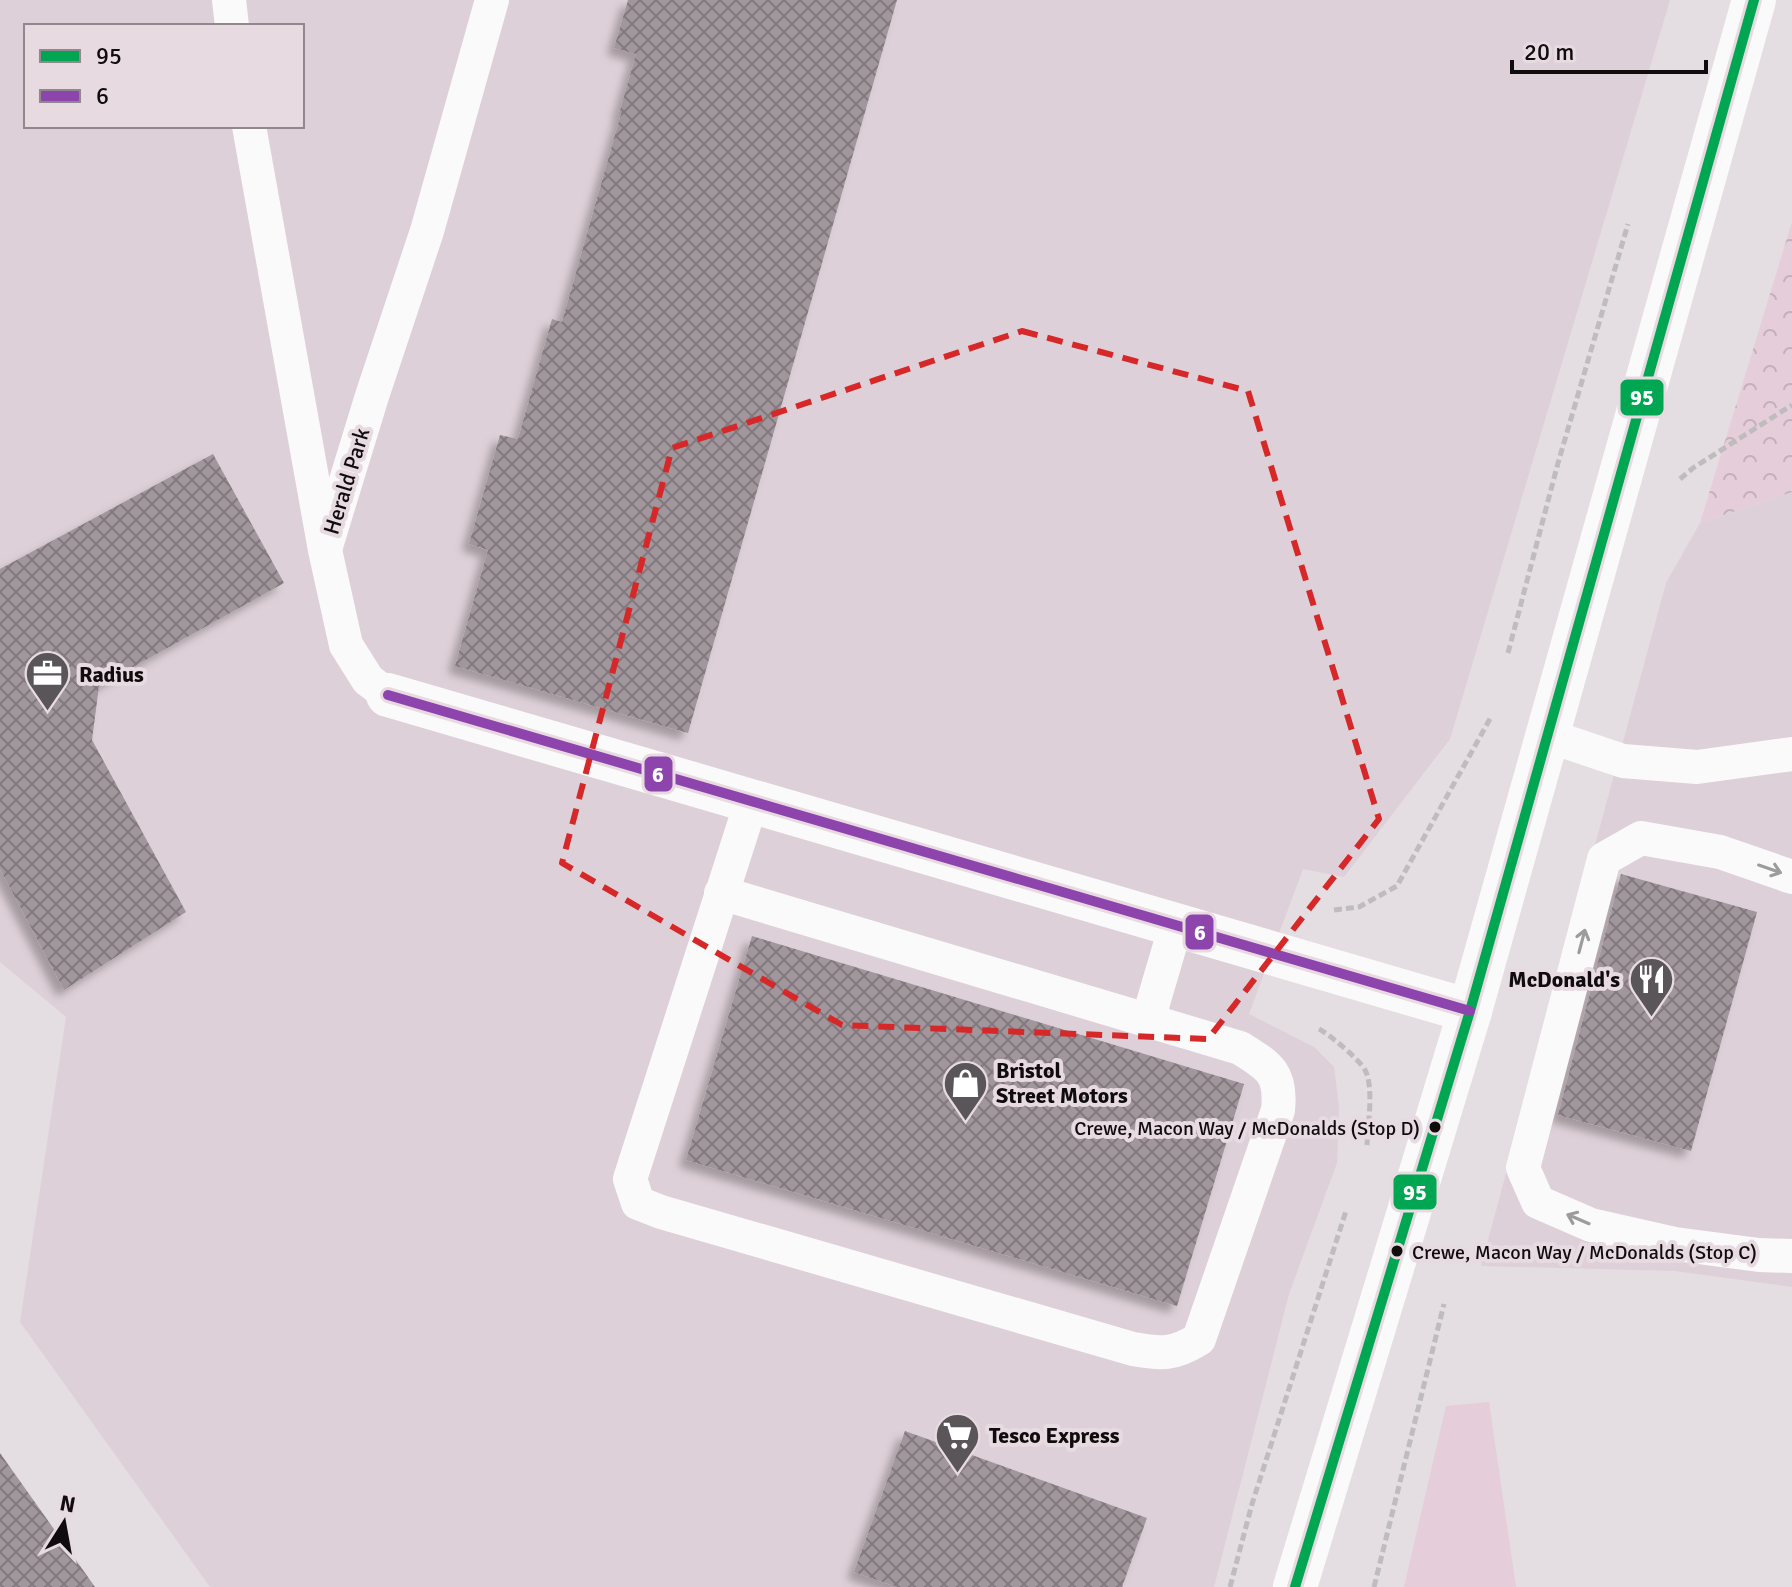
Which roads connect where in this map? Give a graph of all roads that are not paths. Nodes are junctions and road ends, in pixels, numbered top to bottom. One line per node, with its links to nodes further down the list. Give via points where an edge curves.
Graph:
1 (229, 0): 4 (lane)
2 (492, 0): 6 (lane, Herald Park, via 427,231)
3 (1754, 0): 8 (main road)
4 (232, 24)
5 (249, 128): 6 (lane, Herald Park)
6 (325, 550): 7 (lane, via 346,645 368,680)
7 (388, 695): 10 (main road)
8 (1546, 735): 9 (lane, via 1623,761 1697,767); 14 (main road)
9 (1792, 754)
10 (752, 800): 12 (lane); 13 (main road)
11 (1792, 877): 16 (lane, one-way to 11, via 1675,1244 1591,1225 1538,1202 1523,1168 1604,859 1641,838 1720,852)
12 (721, 893): 15 (lane); 15 (lane, via 630,1179 638,1203 1155,1353 1179,1351 1199,1339 1280,1091 1268,1065 1240,1048)
13 (1176, 925): 14 (main road); 15 (lane)
14 (1470, 1011): 17 (main road)
15 (1148, 1020)
16 (1792, 1256)
17 (1295, 1587)

